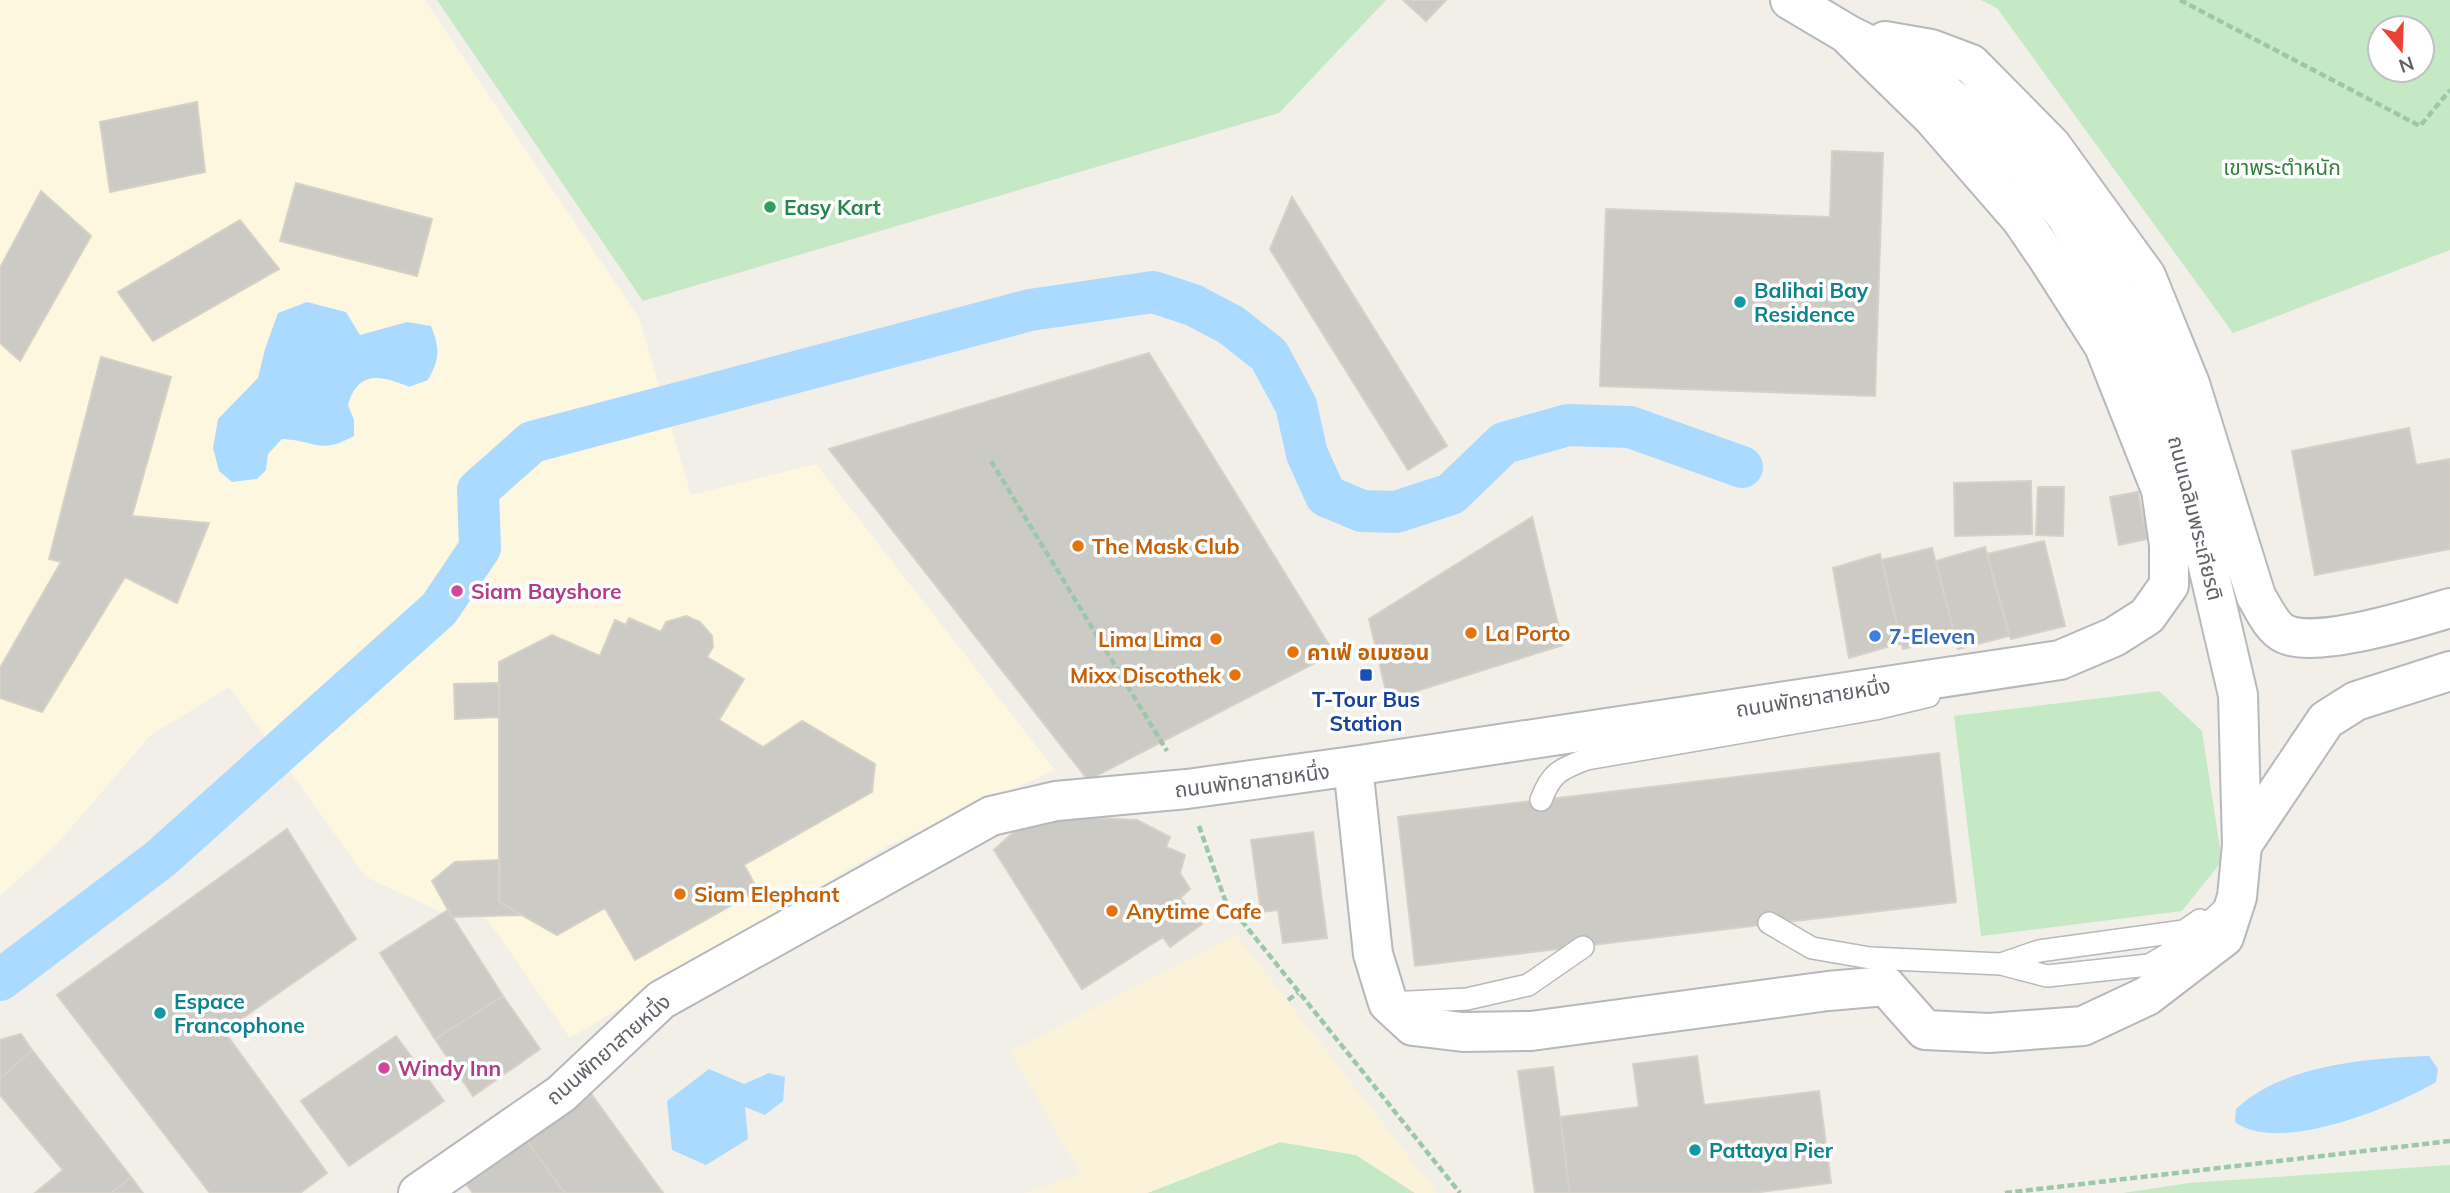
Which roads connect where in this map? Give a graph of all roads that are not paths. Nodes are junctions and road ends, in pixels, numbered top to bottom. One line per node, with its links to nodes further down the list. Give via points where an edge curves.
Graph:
1 (1790, 0): 2 (street, ถนนเฉลิมพระเกียรติ)
2 (1849, 35): 3 (street, ถนนเฉลิมพระเกียรติ, via 1933,118 2021,219 2104,346 2161,489); 4 (street, ถนนเฉลิมพระเกียรติ, via 1931,49 1971,64 2051,145 2094,202 2146,276 2190,384 2256,596 2285,634 2317,639); 9 (street, ถนนเฉลิมพระเกียรติ, via 1911,66 2024,164 2066,216 2138,338 2181,451 2238,695)
3 (2169, 585): 5 (street, ถนนพัทยาสายหนึ่ง, via 2147,616 2114,637 2060,660)
4 (2450, 608)
5 (2027, 665): 7 (street, ถนนพัทยาสายหนึ่ง); 8 (lane, via 1978,685 1900,704 1587,759 1549,780)
6 (2450, 671): 9 (street, via 2356,701 2326,720)
7 (1353, 766): 13 (street, via 1373,954); 14 (street, ถนนพัทยาสายหนึ่ง, via 1056,801 990,816 661,1000 561,1094)
8 (1541, 800)
9 (2242, 845): 10 (street, ถนนเฉลิมพระเกียรติ)
10 (2237, 897): 11 (lane, via 2185,944 2149,965 2047,976 2001,964 1870,958 1812,948); 13 (street, ถนนเฉลิมพระเกียรติ, via 2224,937 2147,996 2083,1026 1989,1033 1925,1030 1886,986 1531,1031 1413,1026)
11 (1769, 923)
12 (1583, 947): 13 (lane, via 1528,985 1467,999)
13 (1388, 1003)
14 (418, 1193)

